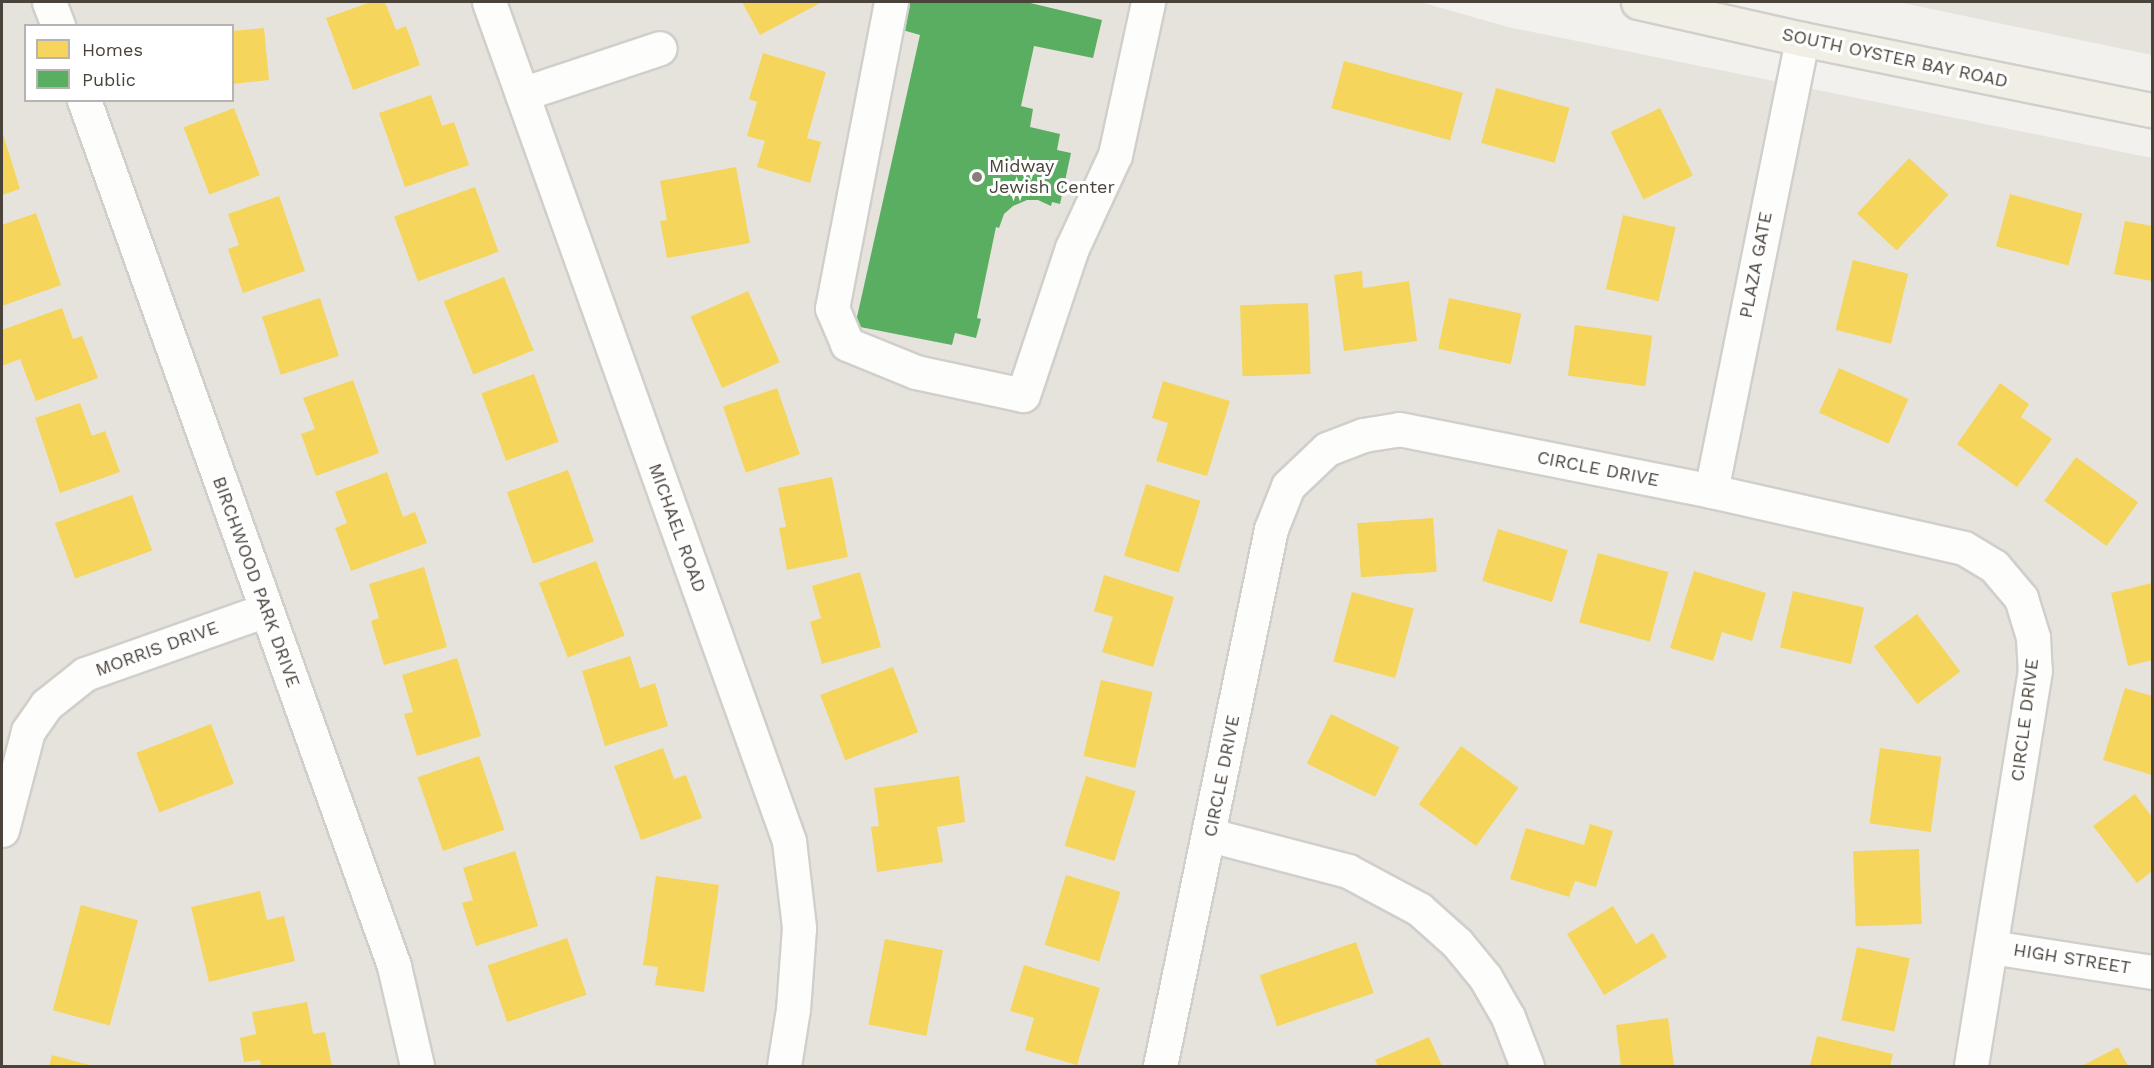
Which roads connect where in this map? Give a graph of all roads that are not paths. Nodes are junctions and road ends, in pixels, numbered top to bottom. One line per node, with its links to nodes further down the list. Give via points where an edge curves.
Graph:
1 (489, 2): 7 (street, MICHAEL ROAD)
2 (891, 2): 3 (street, via 832,308 847,344 916,372 1023,395 1072,248 1115,155)
3 (1148, 2)
4 (1638, 2): 5 (main road, SOUTH OYSTER BAY ROAD)
5 (1802, 39): 9 (main road, SOUTH OYSTER BAY ROAD); 10 (street, PLAZA GATE)
6 (660, 48): 7 (street)
7 (522, 94): 17 (street, MICHAEL ROAD, via 789,842 799,928)
8 (85, 102): 11 (street, BIRCHWOOD PARK DRIVE)
9 (2152, 110)
10 (1711, 491): 13 (street, CIRCLE DRIVE, via 1400,429 1363,435 1327,449 1288,486 1271,529); 14 (street, CIRCLE DRIVE, via 1964,548 1994,566 2021,598 2033,637 2035,670)
11 (267, 610): 12 (street, MORRIS DRIVE, via 85,674 46,705 28,731); 16 (street, BIRCHWOOD PARK DRIVE, via 393,966)
12 (2, 830)
13 (1210, 835): 18 (street, CIRCLE DRIVE); 19 (street, via 1348,871 1419,909 1457,943 1485,977 1508,1017)
14 (1991, 947): 15 (street, HIGH STREET); 20 (street, CIRCLE DRIVE)
15 (2152, 972)
16 (417, 1066)
17 (784, 1066)
18 (1160, 1066)
19 (1527, 1066)
20 (1971, 1066)

